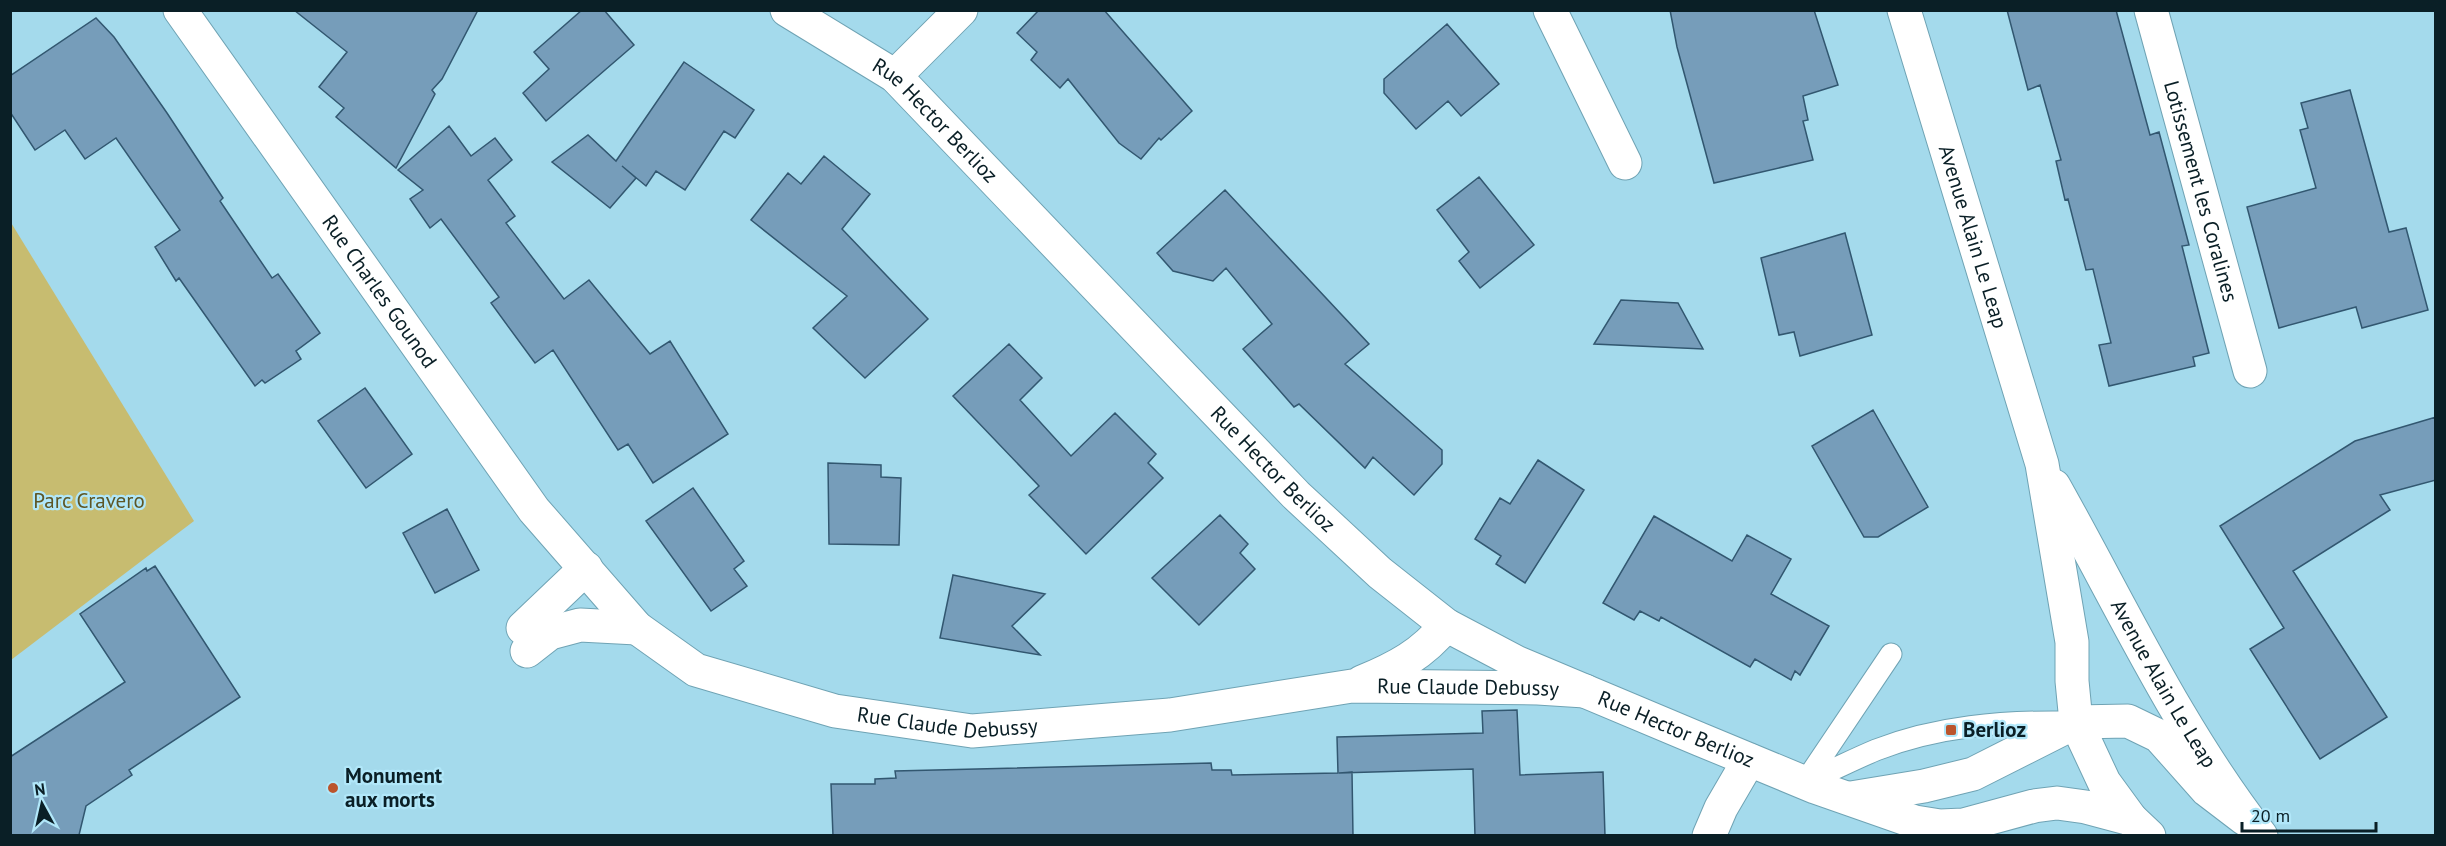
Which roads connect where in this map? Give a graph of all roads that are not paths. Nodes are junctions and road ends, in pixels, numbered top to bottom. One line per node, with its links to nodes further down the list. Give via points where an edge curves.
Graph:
1 (180, 10): 11 (street, Rue Charles Gounod, via 534,510)
2 (787, 10): 7 (street, Rue Hector Berlioz)
3 (961, 10): 7 (street)
4 (1550, 10): 8 (street)
5 (1904, 10): 10 (street, Avenue Alain Le Leap)
6 (2151, 10): 9 (street, Lotissement les Coralines)
7 (895, 76): 12 (street, Rue Hector Berlioz, via 1296,495 1380,573)
8 (1625, 163)
9 (2250, 370)
10 (2042, 464): 17 (street, Avenue Alain Le Leap, via 2072,642); 23 (street, Avenue Alain Le Leap, via 2186,728)
11 (586, 568): 13 (street, Rue Claude Debussy); 13 (street, via 525,639 580,625)
12 (1446, 625): 15 (street, Rue Claude Debussy, via 1418,654 1395,669); 16 (street, Rue Hector Berlioz, via 1518,663)
13 (638, 628): 15 (street, Rue Claude Debussy, via 696,670 835,711 972,732 1170,715)
14 (1891, 654): 19 (lane)
15 (1352, 686): 16 (street, Rue Claude Debussy)
16 (1585, 691): 18 (street, Rue Hector Berlioz)
17 (2076, 722): 19 (lane, via 2010,721 1921,736 1878,749); 20 (street, via 1973,774); 21 (street, Avenue Alain Le Leap, via 2104,782); 23 (street, via 2128,721 2159,736 2207,790)
18 (1749, 760): 19 (street, Rue Hector Berlioz); 24 (street)
19 (1805, 782): 20 (street, Rue Hector Berlioz)
20 (1849, 799): 22 (street, Rue Hector Berlioz, via 1915,822)
21 (2140, 827): 22 (street, Rue Hector Berlioz, via 2086,807 2057,803 2034,806)
22 (1965, 830)
23 (2257, 831)
24 (1709, 836)

